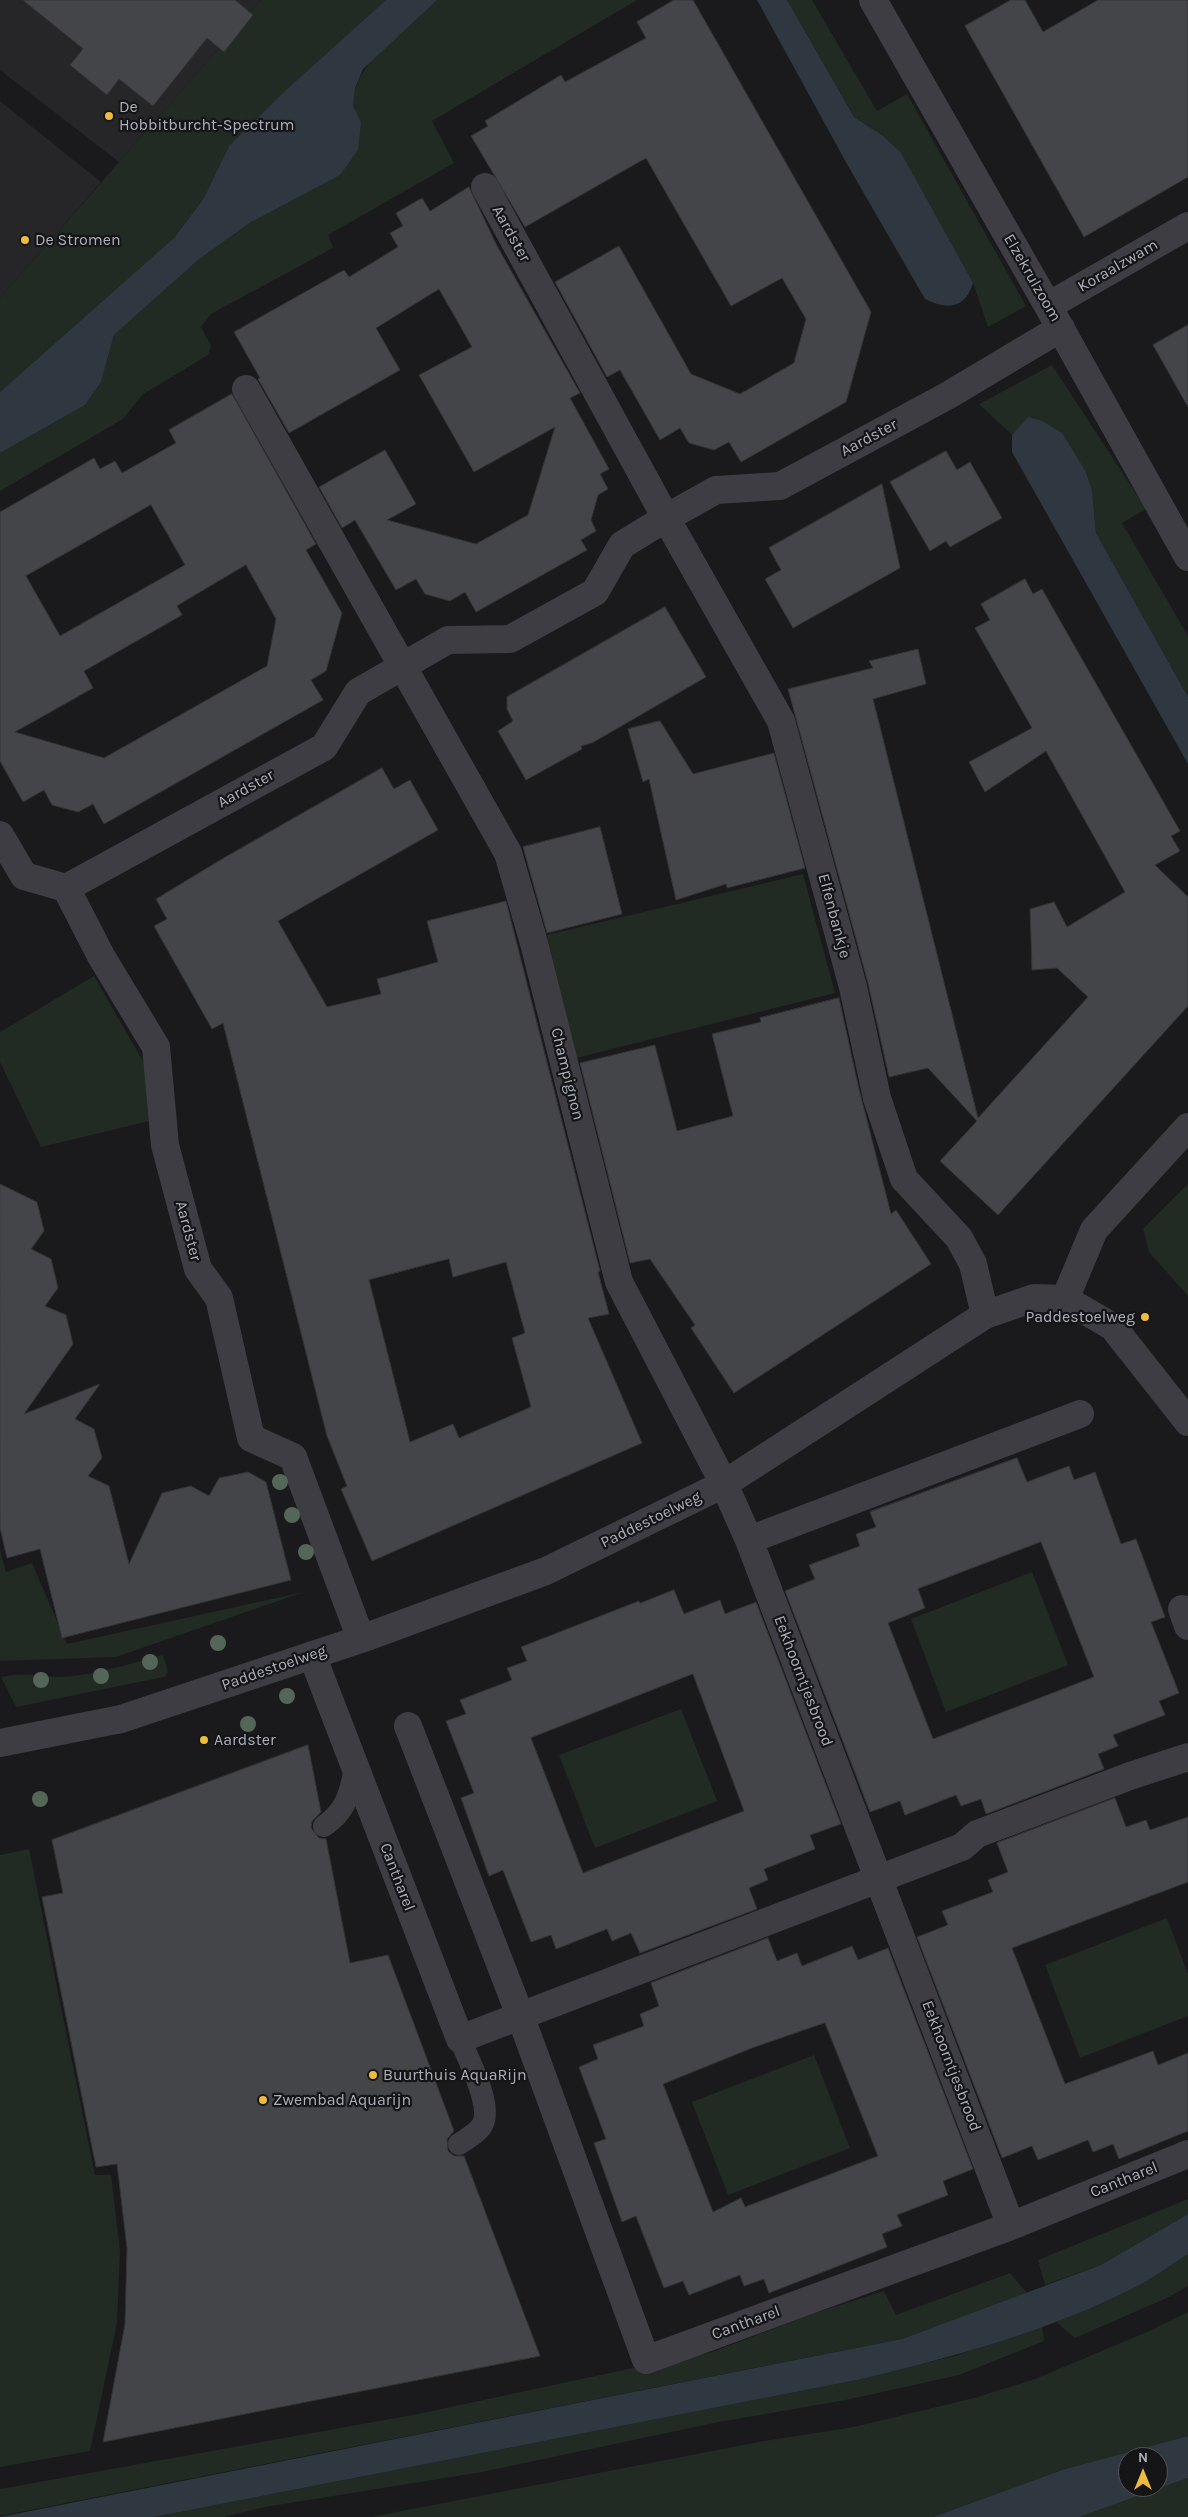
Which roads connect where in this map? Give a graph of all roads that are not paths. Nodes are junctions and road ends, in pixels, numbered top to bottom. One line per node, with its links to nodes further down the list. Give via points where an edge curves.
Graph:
1 (873, 0): 4 (street, Elzekrulzoom)
2 (485, 187): 6 (street, Aardster)
3 (1188, 226): 4 (street, Koraalzwam)
4 (1054, 317): 6 (street, Aardster, via 947,396 780,486 716,490); 7 (street, Elzekrulzoom)
5 (246, 389): 8 (street)
6 (666, 518): 8 (street, Aardster, via 622,545 595,592 510,639 448,640); 13 (street, Elfenbankje, via 781,721 853,987 877,1098 904,1179 959,1238 974,1264)
7 (1188, 557)
8 (404, 667): 10 (street, Aardster, via 358,692 324,747); 16 (street, Champignon, via 508,853 619,1282)
9 (0, 835): 10 (street, via 24,876)
10 (66, 888): 18 (street, Aardster, via 101,956 156,1047 166,1146 198,1270 219,1298 251,1438 293,1457)
11 (1188, 1127): 12 (street, via 1094,1230)
12 (1065, 1300): 13 (street, Paddestoelweg, via 1034,1298); 15 (street, via 1113,1327)
13 (984, 1316): 16 (street, Paddestoelweg)
14 (1080, 1414): 17 (street)
15 (1188, 1422)
16 (724, 1484): 17 (street, Eekhoorntjesbrood); 18 (street, Paddestoelweg, via 546,1570)
17 (749, 1540): 25 (street, Eekhoorntjesbrood)
18 (361, 1639): 19 (street, Paddestoelweg)
19 (312, 1655): 21 (street, Paddestoelweg, via 122,1719); 23 (street, Cantharel)
20 (408, 1726): 26 (street, Cantharel)
21 (0, 1743)
22 (1188, 1757): 25 (street, via 977,1834 962,1847)
23 (355, 1769): 24 (lane, via 351,1790 338,1817); 27 (street, Cantharel)
24 (324, 1826)
25 (879, 1879): 26 (street); 30 (street, Eekhoorntjesbrood)
26 (520, 2015): 27 (street); 30 (street, Cantharel, via 646,2360)
27 (460, 2039): 28 (lane, via 485,2102 485,2114 482,2127)
28 (459, 2144)
29 (1188, 2154): 30 (street, Cantharel)
30 (1011, 2226)

